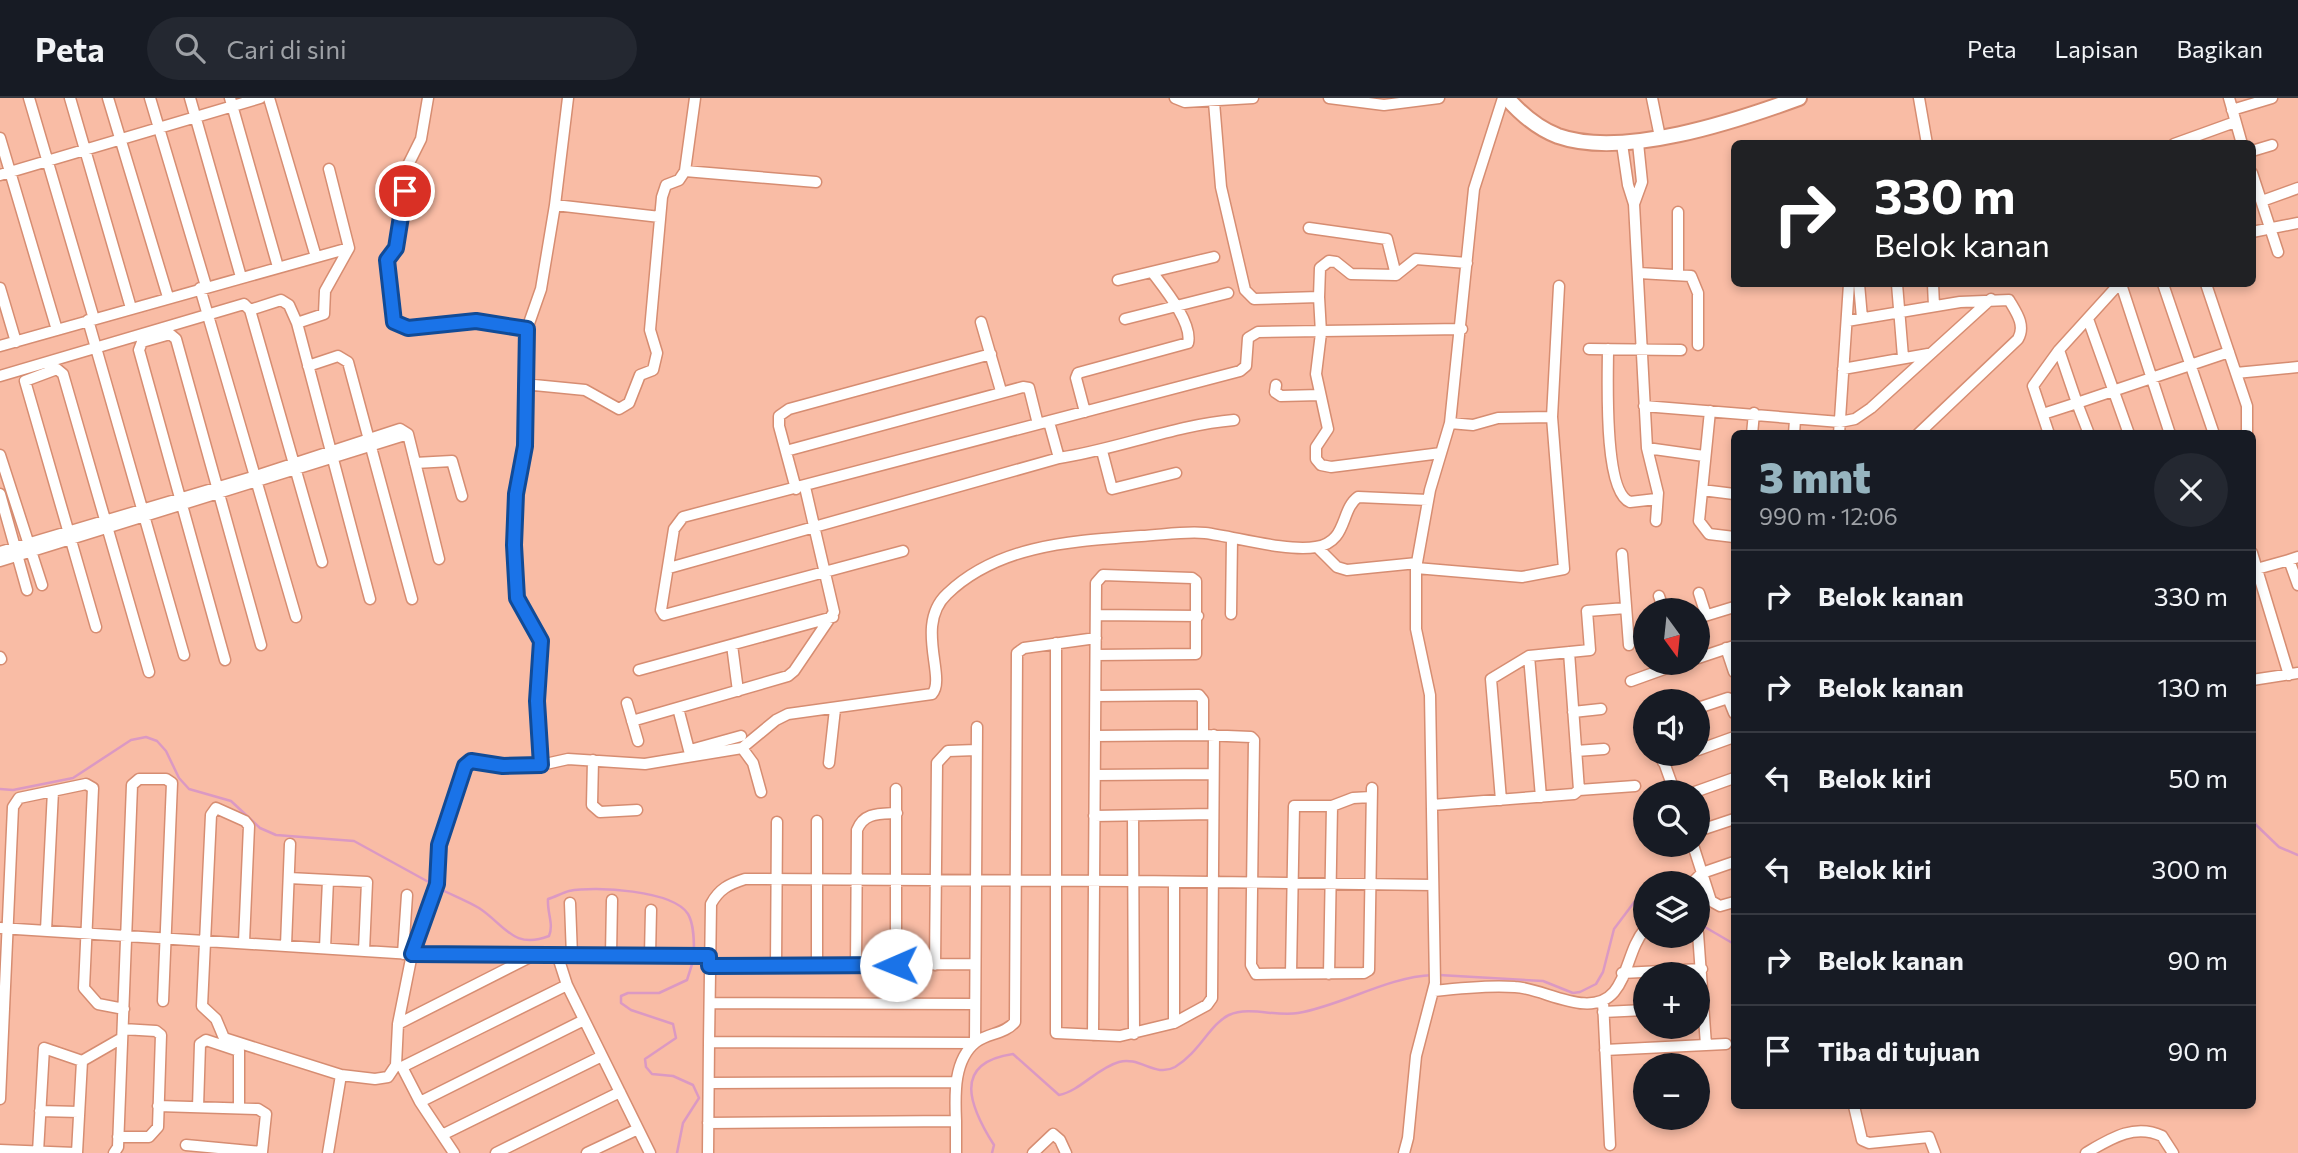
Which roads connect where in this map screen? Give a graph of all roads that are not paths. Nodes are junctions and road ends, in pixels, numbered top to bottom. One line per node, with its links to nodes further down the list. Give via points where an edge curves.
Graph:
1 (29, 98): 38 (street)
2 (70, 98): 36 (street)
3 (108, 98): 29 (street)
4 (150, 98): 26 (street)
5 (190, 98): 24 (street)
6 (260, 98): 22 (street)
7 (270, 98): 56 (street)
8 (428, 98): 94 (street, via 421,139 402,177 407,196 396,248 387,260 394,322 408,328 476,321)
9 (568, 98): 47 (street)
10 (695, 98): 40 (street)
11 (1175, 98): 21 (street)
12 (1253, 98): 21 (street)
13 (1329, 98): 14 (street, via 1384,105)
14 (1439, 98)
15 (1505, 98): 34 (street, via 1525,118 1558,136); 58 (street, via 1474,189)
16 (1652, 98): 27 (street)
17 (1798, 98): 27 (street)
18 (1919, 98): 30 (street)
19 (2229, 98): 23 (street)
20 (2272, 98): 23 (street)
21 (1214, 102): 79 (street, via 1221,187 1245,290 1254,299)
22 (232, 103): 24 (street); 59 (street)
23 (2232, 110): 25 (street)
24 (195, 119): 26 (street); 64 (street)
25 (2235, 122): 31 (street); 32 (street)
26 (159, 129): 29 (street); 67 (street)
27 (1660, 137): 33 (street)
28 (0, 138): 41 (street)
29 (121, 140): 36 (street); 78 (street)
30 (1926, 140)
31 (2197, 140)
32 (2241, 140)
33 (1638, 142): 34 (street); 46 (street, via 1642,182)
34 (1622, 144): 46 (street)
35 (2272, 145): 37 (street)
36 (85, 150): 38 (street); 83 (street)
37 (2256, 150)
38 (48, 161): 41 (street); 89 (street)
39 (329, 169): 54 (street)
40 (685, 172): 42 (street); 49 (street, via 666,186)
41 (5, 174): 96 (street)
42 (816, 182)
43 (2256, 184): 45 (street)
44 (2298, 188): 45 (street)
45 (2262, 201): 51 (street)
46 (1634, 204): 61 (street)
47 (555, 205): 49 (street); 94 (street, via 541,289)
48 (1678, 212): 63 (street)
49 (660, 217): 118 (street, via 650,330 658,362 653,370 640,375 628,405 616,408 585,390)
50 (2298, 223): 51 (street)
51 (2269, 227): 53 (street); 55 (street)
52 (1309, 228): 62 (street, via 1387,239)
53 (2256, 231)
54 (349, 248): 56 (street); 93 (street, via 325,291 324,314)
55 (2278, 252)
56 (316, 257): 59 (street)
57 (1214, 257): 60 (street)
58 (1467, 263): 62 (street, via 1416,259); 95 (street)
59 (278, 267): 64 (street)
60 (1153, 272): 65 (street); 81 (street)
61 (1639, 273): 63 (street); 102 (street)
62 (1395, 275): 79 (street, via 1351,274 1329,261 1320,268)
63 (1678, 275): 99 (street, via 1691,276 1696,283)
64 (242, 276): 67 (street)
65 (1118, 280)
66 (1559, 286): 129 (street)
67 (203, 287): 78 (street); 86 (street)
68 (1849, 287): 91 (street)
69 (1859, 287): 87 (street)
70 (1896, 287): 85 (street)
71 (1933, 287): 82 (street)
72 (2117, 287): 88 (street)
73 (2121, 287): 117 (street)
74 (2164, 287): 111 (street)
75 (2207, 287): 107 (street)
76 (0, 288): 98 (street)
77 (1228, 293): 81 (street)
78 (168, 297): 83 (street)
79 (1319, 297): 97 (street)
80 (1991, 299): 82 (street); 109 (street); 138 (street, via 2009,300 2022,332)
81 (1177, 306): 90 (street); 126 (street, via 1190,336 1188,343 1078,373)
82 (1934, 306): 85 (street)
83 (131, 307): 89 (street)
84 (250, 310): 86 (street, via 244,304); 93 (street, via 286,301); 155 (street)
85 (1898, 312): 87 (street); 110 (street)
86 (208, 315): 101 (street); 157 (street)
87 (1862, 318): 91 (street)
88 (2088, 318): 106 (street); 121 (street)
89 (91, 319): 96 (street); 101 (street)
90 (1125, 319)
91 (1847, 321): 114 (street)
92 (981, 322): 108 (street)
93 (297, 323): 112 (street)
94 (527, 329): 118 (street)
95 (1462, 329): 97 (street); 134 (street)
96 (57, 330): 98 (street)
97 (1321, 333): 122 (street, via 1316,374); 126 (street, via 1258,332 1248,338 1246,366 1240,371)
98 (16, 342): 100 (street)
99 (1698, 345)
100 (0, 346)
101 (96, 348): 116 (street); 167 (street)
102 (1643, 348): 104 (street); 105 (street); 124 (street)
103 (1589, 349): 104 (street)
104 (1608, 349): 164 (street, via 1610,445 1620,493 1630,502)
105 (1681, 349)
106 (2059, 349): 123 (street); 128 (street, via 2033,386)
107 (2229, 352): 111 (street); 115 (street)
108 (991, 354): 120 (street); 147 (street, via 789,409 779,416)
109 (1929, 354): 110 (street); 132 (street, via 1871,408)
110 (1903, 357): 114 (street)
111 (2190, 365): 117 (street); 143 (street)
112 (309, 366): 145 (street, via 338,356 348,362); 151 (street)
113 (2298, 367): 115 (street)
114 (1843, 369): 132 (street)
115 (2236, 373): 144 (street, via 2246,406)
116 (0, 376)
117 (2152, 377): 121 (street); 142 (street)
118 (524, 383): 247 (street, via 525,446 516,494 514,545 517,598 541,641 537,701)
119 (1276, 385): 122 (street, via 1281,396)
120 (1001, 391): 133 (street, via 1029,388); 147 (street)
121 (2114, 391): 123 (street); 141 (street)
122 (1320, 395): 149 (street, via 1328,429 1314,452 1321,465)
123 (2077, 403): 128 (street); 140 (street)
124 (1644, 406): 125 (street); 146 (street)
125 (1710, 411): 127 (street); 152 (street)
126 (1085, 412): 133 (street)
127 (1754, 413): 131 (street); 135 (street)
128 (2043, 414): 139 (street)
129 (1552, 417): 134 (street); 184 (street, via 1564,569 1522,577)
130 (1234, 420): 148 (street)
131 (1795, 420): 132 (street); 136 (street)
132 (1840, 422): 137 (street)
133 (1043, 423): 153 (street); 158 (street)
134 (1450, 423): 149 (street)
135 (1752, 430)
136 (1794, 430)
137 (1839, 430)
138 (1922, 430)
139 (2048, 430)
140 (2087, 430)
141 (2128, 430)
142 (2169, 430)
143 (2213, 430)
144 (2247, 430)
145 (372, 443): 151 (street); 154 (street, via 400,429 408,434); 195 (street)
146 (1647, 448): 152 (street); 164 (street, via 1658,484)
147 (786, 451): 158 (street)
148 (1102, 451): 153 (street); 156 (street, via 1112,489)
149 (1441, 453): 165 (street)
150 (0, 454): 175 (street)
151 (333, 455): 155 (street); 194 (street)
152 (1704, 456): 159 (street)
153 (1059, 458): 170 (street)
154 (415, 463): 163 (street, via 452,461); 181 (street)
155 (294, 467): 157 (street); 183 (street)
156 (1177, 473)
157 (257, 479): 160 (street); 202 (street)
158 (800, 488): 170 (street); 185 (street, via 683,517 674,529)
159 (1702, 490): 162 (street); 172 (street, via 1702,528 1709,534)
160 (220, 491): 166 (street); 166 (street, via 176,339 170,334 142,342 139,350); 207 (street)
161 (0, 494): 178 (street)
162 (1731, 494)
163 (462, 496)
164 (1656, 499): 168 (street)
165 (1428, 500): 174 (street, via 1358,497 1339,533); 184 (street)
166 (182, 503): 167 (street); 216 (street)
167 (145, 513): 169 (street); 214 (street)
168 (1656, 522)
169 (109, 524): 171 (street); 171 (street, via 62,372 54,370 25,381); 218 (street)
170 (816, 528): 185 (street); 187 (street)
171 (71, 534): 175 (street); 204 (street)
172 (1731, 537)
173 (1232, 538): 174 (street); 198 (street); 229 (street, via 1203,533 1083,540 1020,551 948,592 939,604 930,637 937,683 932,694)
174 (1317, 547): 184 (street, via 1337,567 1347,570)
175 (28, 549): 178 (street); 189 (street)
176 (903, 551): 187 (street)
177 (0, 552): 178 (street)
178 (17, 552): 182 (street); 191 (street)
179 (1622, 554): 196 (street)
180 (2293, 558): 186 (street); 190 (street)
181 (439, 559)
182 (0, 561)
183 (322, 562)
184 (1417, 566): 259 (street, via 1416,629 1430,695)
185 (669, 568): 187 (street, via 661,610 664,615)
186 (2256, 570)
187 (826, 573): 203 (street)
188 (2256, 573): 219 (street)
189 (42, 585)
190 (2298, 585)
191 (27, 590)
192 (1699, 593): 193 (street)
193 (1700, 598)
194 (370, 599)
195 (412, 599)
196 (1626, 608): 209 (street); 211 (street, via 1587,611 1590,650)
197 (1731, 608): 199 (street)
198 (1231, 614)
199 (1710, 614)
200 (1096, 615): 201 (street); 201 (street, via 1096,583 1103,575 1192,578 1198,586); 205 (street)
201 (1198, 616): 212 (street, via 1198,651 1193,656)
202 (296, 617)
203 (833, 617): 208 (street); 223 (street, via 788,676)
204 (96, 627)
205 (1096, 638): 206 (street); 212 (street)
206 (1056, 643): 281 (street, via 1017,653); 283 (street)
207 (261, 645)
208 (732, 645): 217 (street); 223 (street)
209 (1629, 645)
210 (1730, 647): 213 (street)
211 (1569, 652): 215 (street); 231 (street)
212 (1096, 654): 224 (street)
213 (1710, 654)
214 (184, 655)
215 (1529, 656): 257 (street); 258 (street, via 1490,678)
216 (225, 660)
217 (639, 670)
218 (149, 672)
219 (2293, 674): 221 (street)
220 (1643, 676): 222 (street)
221 (2256, 679)
222 (1631, 681)
223 (738, 691): 228 (street)
224 (1096, 696): 234 (street, via 1199,695); 236 (street)
225 (627, 703): 232 (street)
226 (1710, 704): 227 (street, via 1728,698)
227 (1731, 706)
228 (678, 708): 232 (street); 244 (street)
229 (835, 709): 240 (street, via 788,714); 246 (street)
230 (1601, 709): 231 (street)
231 (1573, 712): 243 (street)
232 (632, 721): 238 (street)
233 (977, 727): 242 (street)
234 (1208, 735): 236 (street); 248 (street); 287 (street, via 1254,740)
235 (741, 736): 244 (street)
236 (1096, 736): 249 (street)
237 (1731, 738): 239 (street)
238 (638, 741)
239 (1710, 746)
240 (742, 748): 244 (street); 256 (street, via 753,763)
241 (1604, 749): 243 (street)
242 (976, 750): 279 (street); 280 (street, via 948,751 937,763)
243 (1576, 751): 254 (street)
244 (690, 752): 245 (street, via 629,765)
245 (593, 760): 247 (street); 261 (street, via 595,809)
246 (829, 762)
247 (541, 765): 309 (street, via 467,762 439,845 437,884)
248 (1213, 774): 249 (street); 263 (street)
249 (1095, 775): 264 (street)
250 (1731, 779): 252 (street)
251 (1633, 786): 254 (street)
252 (1710, 787)
253 (896, 789): 262 (street)
254 (1579, 790): 257 (street)
255 (53, 791): 298 (street, via 14,801); 299 (street); 300 (street, via 86,784 93,788)
256 (761, 792)
257 (1541, 797): 258 (street)
258 (1501, 800): 259 (street)
259 (1432, 805): 291 (street)
260 (1332, 806): 288 (street, via 1294,806); 289 (street); 290 (street, via 1371,792)
261 (637, 810)
262 (897, 813): 277 (street, via 868,815 860,821); 278 (street)
263 (1213, 814): 265 (street); 286 (street)
264 (1094, 816): 265 (street); 284 (street)
265 (1133, 816): 282 (street)
266 (1731, 820): 269 (street)
267 (817, 821): 276 (street)
268 (777, 822): 275 (street)
269 (1710, 827)
270 (290, 844): 273 (street)
271 (1731, 863): 272 (street)
272 (1708, 871)
273 (289, 878): 274 (street); 305 (street)
274 (328, 880): 307 (street); 308 (street, via 367,882)
275 (778, 880): 276 (street); 315 (street, via 745,879 716,895 711,904); 317 (street)
276 (817, 880): 277 (street); 318 (street)
277 (856, 880): 278 (street); 319 (street)
278 (896, 880): 280 (street); 320 (street)
279 (975, 880): 280 (street); 281 (street); 316 (street)
280 (936, 881): 321 (street)
281 (1014, 881): 283 (street); 342 (street, via 1015,1022)
282 (1134, 881): 284 (street); 285 (street); 338 (street)
283 (1055, 882): 284 (street); 339 (street, via 1054,1030 1060,1035)
284 (1093, 882): 339 (street)
285 (1174, 883): 286 (street); 335 (street)
286 (1213, 883): 287 (street); 335 (street, via 1212,998)
287 (1251, 884): 288 (street); 323 (street, via 1252,971)
288 (1291, 884): 289 (street); 323 (street)
289 (1331, 884): 290 (street); 325 (street)
290 (1369, 885): 291 (street); 325 (street, via 1370,970)
291 (1433, 885): 327 (street)
292 (1710, 893): 296 (street, via 1715,905)
293 (407, 895): 309 (street)
294 (612, 900): 311 (street)
295 (570, 902): 313 (street)
296 (1731, 902)
297 (651, 910): 312 (street)
298 (3, 928): 299 (street); 351 (street)
299 (46, 930): 300 (street)
300 (86, 932): 301 (street); 332 (street, via 86,992 104,1007)
301 (127, 934): 302 (street); 302 (street, via 132,785 139,779 166,779 172,783); 332 (street)
302 (165, 937): 303 (street); 328 (street)
303 (204, 939): 304 (street); 304 (street, via 211,815 216,808 249,826); 349 (street, via 202,1006 216,1019 224,1038)
304 (244, 942): 305 (street)
305 (286, 945): 307 (street)
306 (1633, 945): 324 (street)
307 (325, 948): 308 (street)
308 (364, 951): 309 (street)
309 (408, 954): 310 (street); 336 (street)
310 (534, 955): 314 (street); 336 (street)
311 (611, 955): 312 (street); 313 (street)
312 (650, 955): 315 (street)
313 (572, 956): 314 (street)
314 (558, 957): 326 (street)
315 (706, 959): 317 (street); 329 (street)
316 (975, 964): 321 (street); 330 (street)
317 (776, 965): 318 (street)
318 (817, 965): 319 (street)
319 (856, 965): 320 (street)
320 (896, 965): 321 (street)
321 (934, 965)
322 (1633, 972): 324 (street)
323 (1291, 973): 325 (street)
324 (1622, 973): 331 (street)
325 (1329, 974)
326 (567, 985): 334 (street); 348 (street)
327 (1434, 987): 331 (street, via 1514,986); 383 (street, via 1416,1056)
328 (163, 1001)
329 (710, 1003): 330 (street); 341 (street)
330 (975, 1004): 342 (street)
331 (1603, 1007): 333 (street); 345 (street)
332 (124, 1009): 337 (street)
333 (1633, 1009)
334 (584, 1020): 346 (street); 355 (street)
335 (1174, 1023): 338 (street)
336 (398, 1024): 348 (street)
337 (123, 1034): 347 (street); 356 (street, via 156,1031 161,1035); 366 (street)
338 (1134, 1034): 339 (street)
339 (1093, 1035)
340 (1705, 1039): 344 (street)
341 (709, 1042): 342 (street); 352 (street)
342 (975, 1043): 350 (street)
343 (1726, 1044): 344 (street)
344 (1706, 1045): 345 (street)
345 (1605, 1050): 368 (street)
346 (602, 1056): 353 (street); 365 (street)
347 (82, 1061): 360 (street, via 44,1048); 361 (street)
348 (399, 1066): 349 (street, via 388,1077); 355 (street)
349 (341, 1075): 374 (street)
350 (956, 1082): 352 (street); 362 (street)
351 (0, 1083): 354 (street)
352 (709, 1083): 363 (street)
353 (620, 1092): 364 (street); 376 (street)
354 (0, 1099)
355 (420, 1102): 365 (street)
356 (158, 1106): 357 (street); 366 (street, via 156,1132 142,1138)
357 (198, 1107): 358 (street); 358 (street, via 200,1044 206,1040 239,1051)
358 (239, 1108): 373 (street, via 266,1114)
359 (1855, 1109): 384 (street, via 1862,1140 1929,1137)
360 (40, 1111): 361 (street); 370 (street)
361 (79, 1112): 371 (street)
362 (956, 1121): 363 (street); 380 (street)
363 (708, 1123): 379 (street)
364 (638, 1129): 377 (street); 378 (street)
365 (442, 1135): 375 (street)
366 (118, 1137): 372 (street)
367 (186, 1144): 373 (street)
368 (1610, 1145)
369 (0, 1150): 370 (street)
370 (44, 1152): 371 (street)
371 (76, 1153)
372 (114, 1153)
373 (262, 1153)
374 (328, 1153)
375 (454, 1153)
376 (496, 1153)
377 (587, 1153)
378 (650, 1153)
379 (708, 1153)
380 (956, 1153)
381 (1033, 1153): 382 (street, via 1053,1134)
382 (1066, 1153)
383 (1404, 1153)
384 (1935, 1153)
385 (2086, 1153): 386 (street, via 2137,1130 2162,1136)
386 (2173, 1153)

